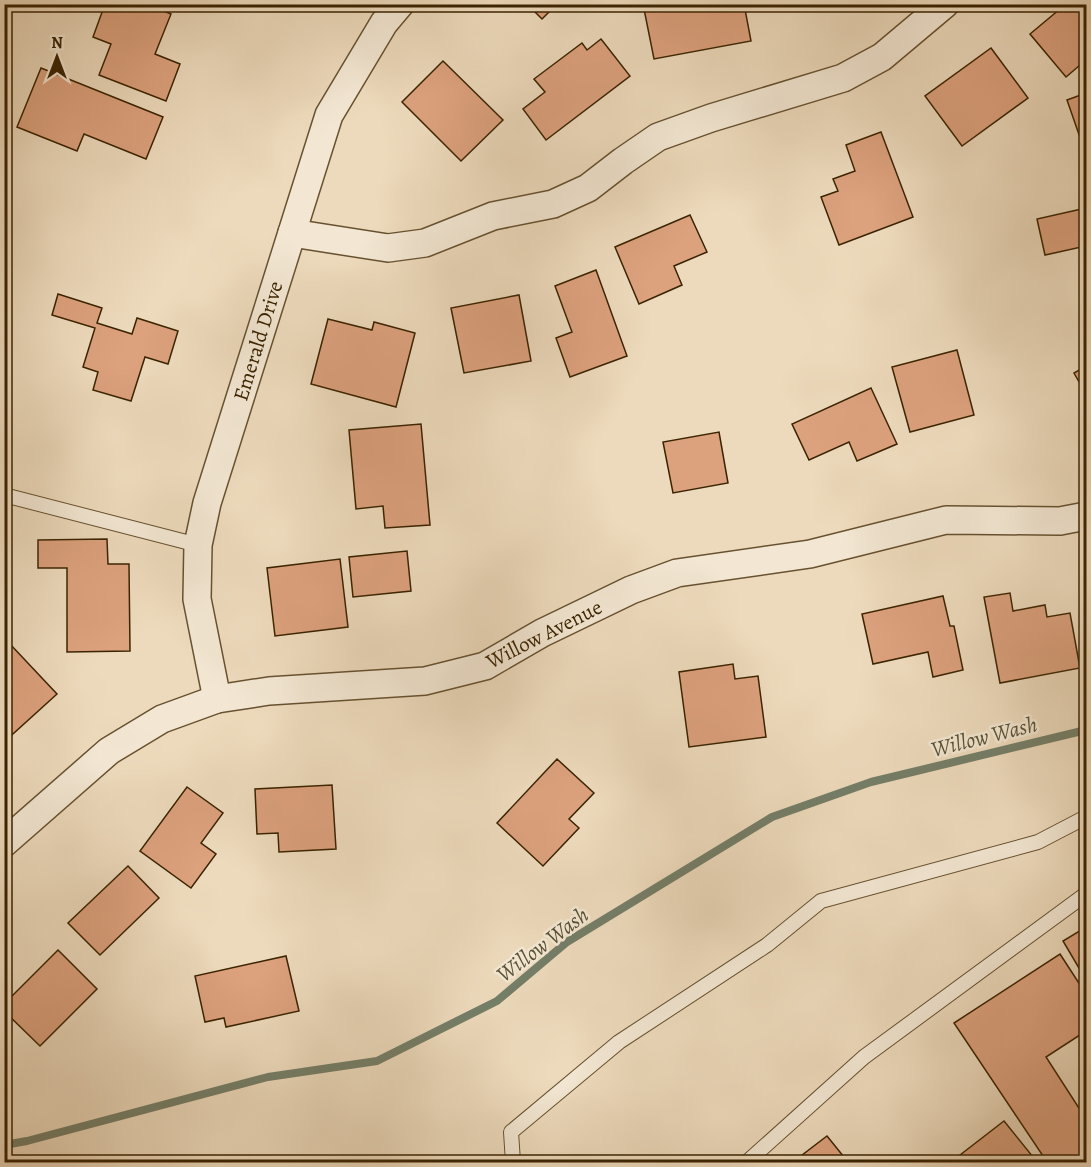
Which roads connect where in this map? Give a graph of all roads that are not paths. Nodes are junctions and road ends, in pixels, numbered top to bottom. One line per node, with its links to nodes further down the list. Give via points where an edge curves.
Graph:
1 (400, 4): 3 (street, Emerald Drive, via 384,23 329,115)
2 (945, 4): 3 (street, via 882,57 843,78 658,137 588,188 553,204 493,216 425,243 388,248)
3 (292, 233): 6 (street, Emerald Drive, via 207,503)
4 (4, 495): 6 (lane)
5 (1086, 516): 7 (street, Willow Avenue, via 1060,521 946,520 810,554 677,573 542,633 485,666 425,681 269,691)
6 (198, 546): 7 (street, Emerald Drive, via 197,599)
7 (217, 699): 9 (street, Willow Avenue, via 162,719 109,751)
8 (1086, 817): 11 (lane, via 1038,842 821,901 767,945 618,1042 511,1132)
9 (4, 843)
10 (1086, 894): 12 (lane, via 864,1057)
11 (513, 1162)
12 (747, 1162)

